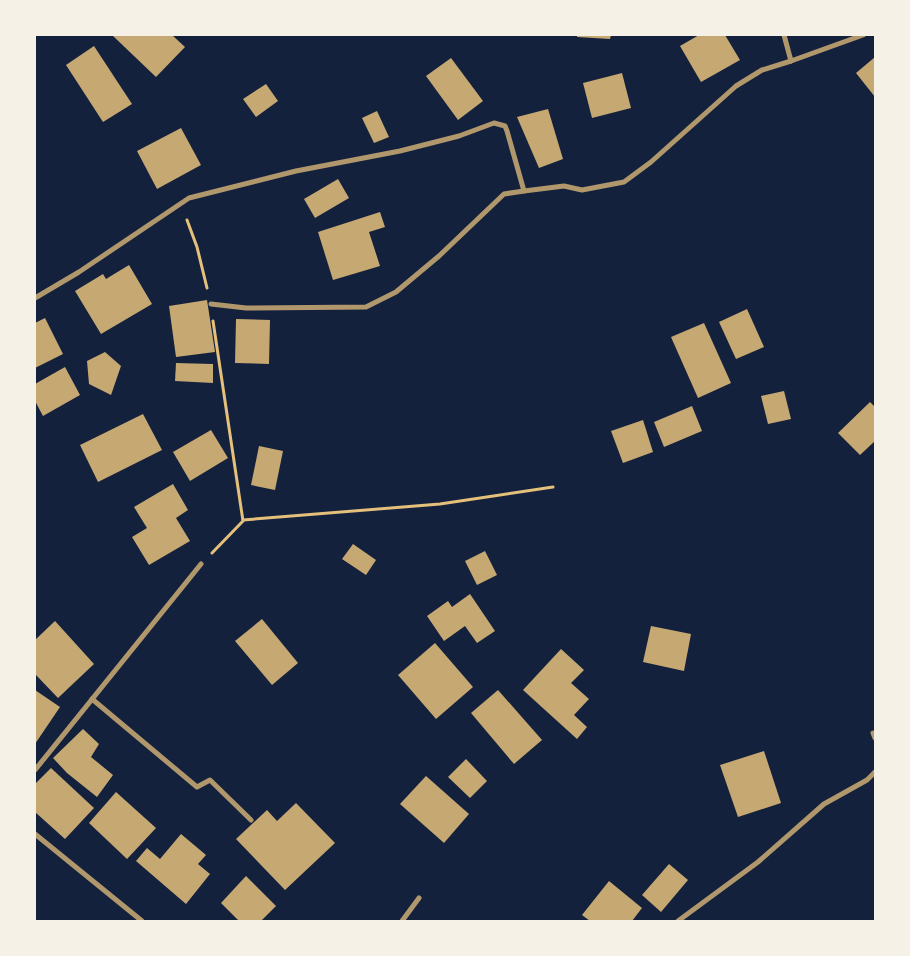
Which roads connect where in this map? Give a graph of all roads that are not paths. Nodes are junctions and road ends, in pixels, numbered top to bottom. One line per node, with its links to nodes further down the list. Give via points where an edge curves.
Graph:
1 (784, 35): 3 (street)
2 (863, 35): 3 (street)
3 (791, 61): 4 (street, via 762,70 736,86 652,162 624,182 582,190 564,186)
4 (524, 191): 5 (street, via 508,131 505,126 494,123 425,145 189,198); 6 (street, via 504,194 396,292 366,307 246,308)
5 (35, 298)
6 (211, 304)
7 (201, 564): 8 (street)
8 (92, 700): 9 (street); 11 (street, via 197,787 210,780)
9 (35, 770)
10 (875, 772): 16 (street, via 867,780 824,804 758,862)
11 (251, 820)
12 (35, 834): 14 (street)
13 (419, 898): 15 (street)
14 (142, 921)
15 (402, 921)
16 (678, 921)

